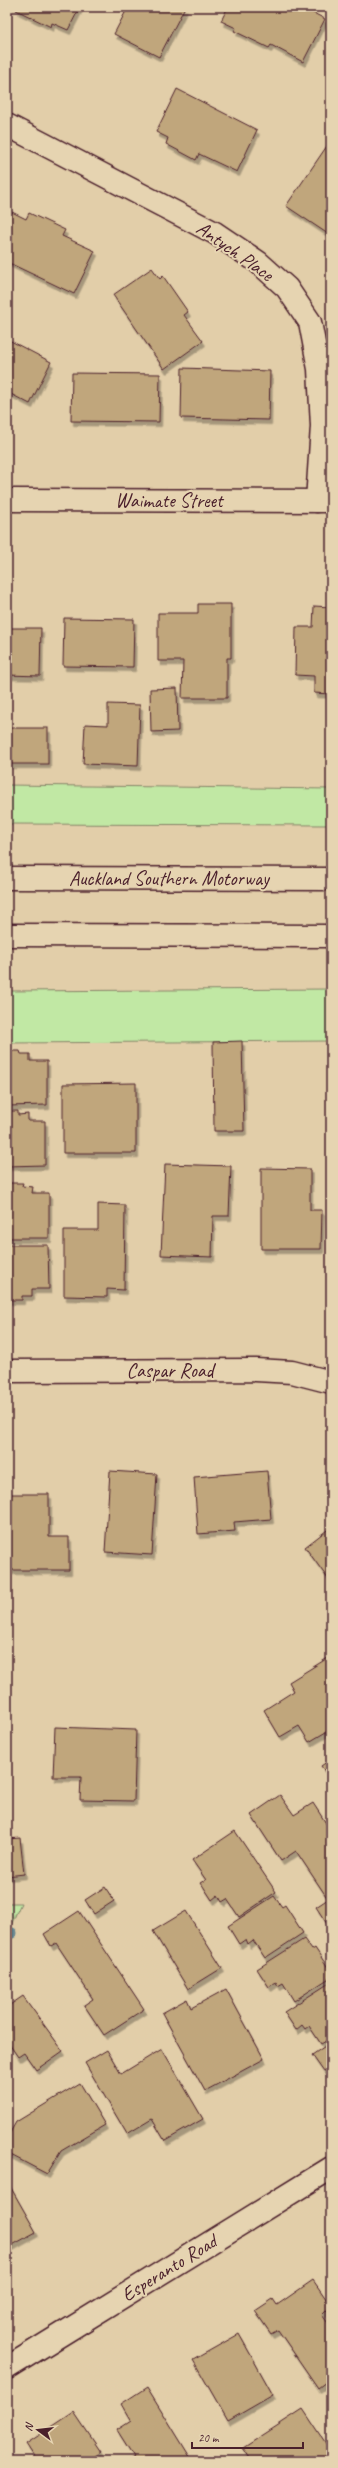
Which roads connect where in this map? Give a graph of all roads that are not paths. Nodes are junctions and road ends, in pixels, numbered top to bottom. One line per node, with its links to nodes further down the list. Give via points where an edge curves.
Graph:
1 (7, 125): 3 (main road, Antych Place, via 215,233 258,262 287,288 310,322 319,369)
2 (7, 500): 3 (main road, Waimate Street)
3 (324, 501)
4 (7, 878): 5 (main road, Auckland Southern Motorway)
5 (331, 879)
6 (7, 935): 7 (main road)
7 (331, 936)
8 (7, 1371): 9 (main road, Caspar Road, via 256,1370 292,1372)
9 (331, 1382)
10 (331, 2168): 11 (main road, Esperanto Road)
11 (7, 2368)

